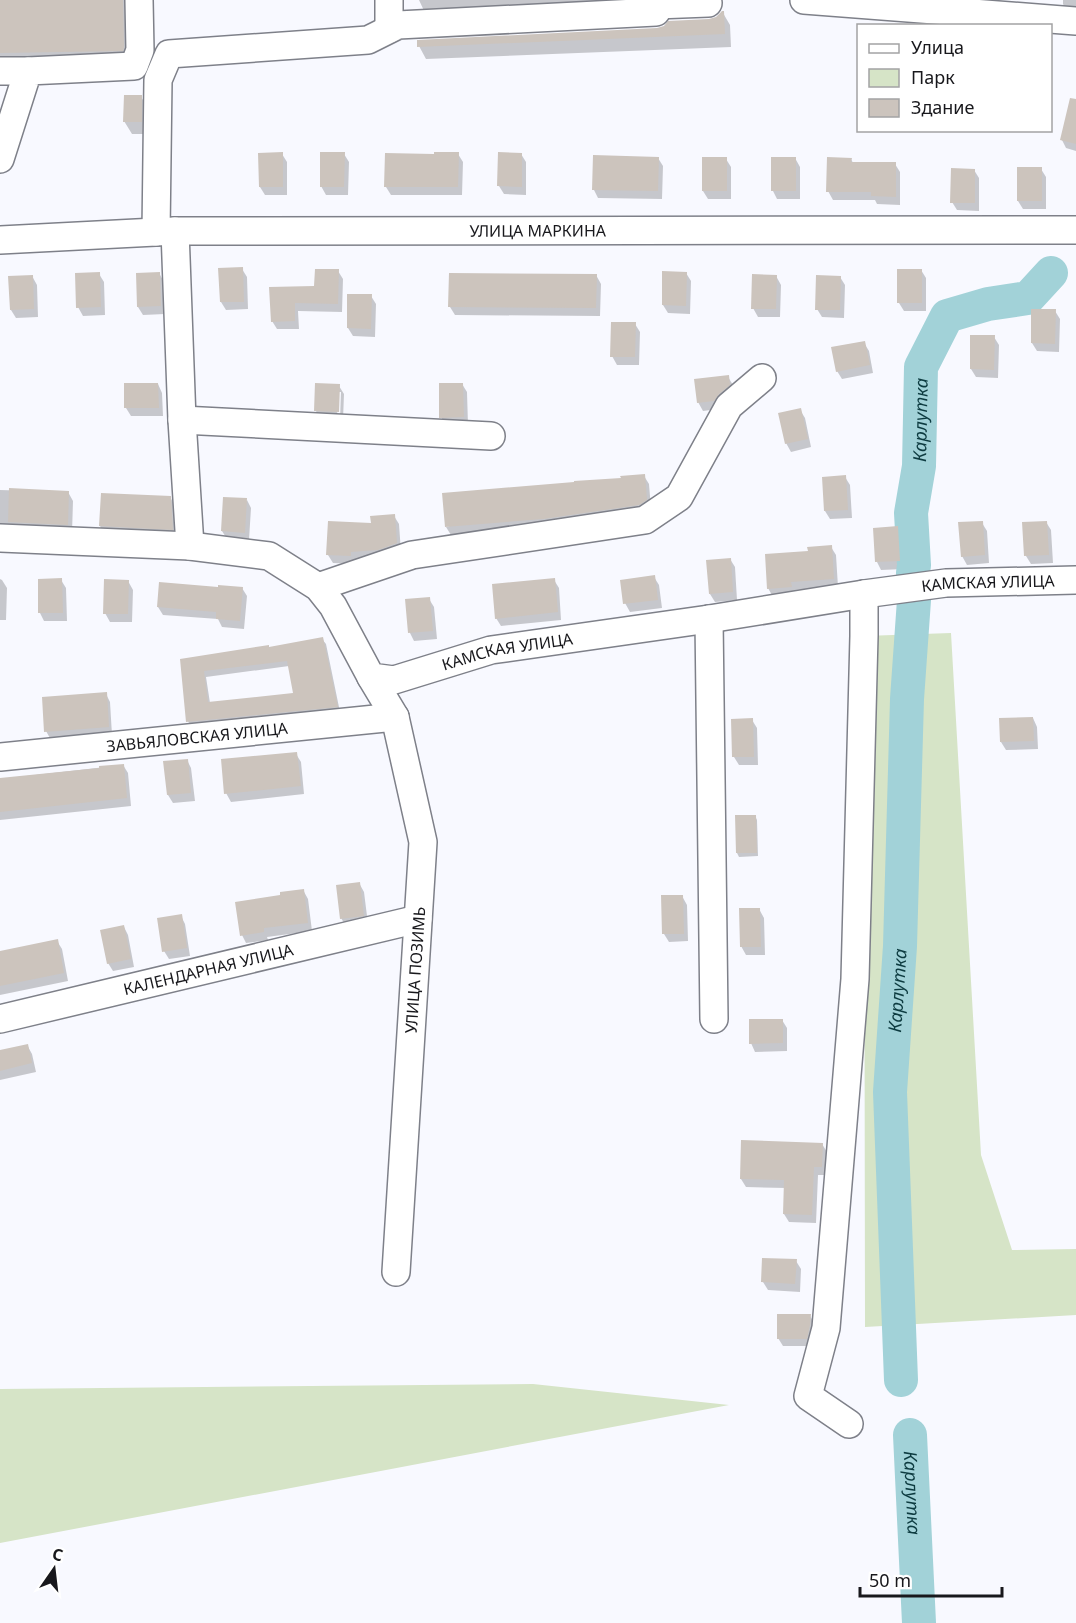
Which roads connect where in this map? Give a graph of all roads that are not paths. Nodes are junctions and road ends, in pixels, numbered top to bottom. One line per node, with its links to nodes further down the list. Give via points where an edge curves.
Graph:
1 (139, 0): 10 (street, via 140,50 134,66)
2 (389, 0): 8 (street)
3 (804, 0): 7 (street)
4 (656, 3): 5 (street); 6 (street, via 656,12)
5 (708, 3)
6 (458, 11): 8 (street)
7 (1076, 21)
8 (389, 29): 13 (street, via 368,40 169,54 158,80)
9 (0, 71): 10 (street)
10 (28, 71): 11 (street)
11 (0, 159)
12 (1076, 230): 13 (street, УЛИЦА МАРКИНА)
13 (165, 231): 14 (street, УЛИЦА МАРКИНА); 16 (street)
14 (0, 240)
15 (762, 378): 21 (street, via 729,406 679,497 645,520 412,555)
16 (182, 420): 17 (street); 19 (street)
17 (491, 436)
18 (0, 538): 19 (street)
19 (190, 546): 21 (street, via 268,556)
20 (1076, 580): 22 (street, КАМСКАЯ УЛИЦА, via 946,583)
21 (318, 587): 24 (street, via 333,606)
22 (864, 594): 23 (street, КАМСКАЯ УЛИЦА); 31 (street, via 855,979 826,1328 808,1396)
23 (709, 618): 24 (street, КАМСКАЯ УЛИЦА, via 491,650 394,680); 29 (street)
24 (371, 677): 25 (street, УЛИЦА ПОЗИМЬ)
25 (395, 717): 26 (street, ЗАВЬЯЛОВСКАЯ УЛИЦА); 27 (street, УЛИЦА ПОЗИМЬ, via 423,842)
26 (0, 758)
27 (418, 919): 28 (street, КАЛЕНДАРНАЯ УЛИЦА); 30 (street, УЛИЦА ПОЗИМЬ)
28 (0, 1019)
29 (714, 1019)
30 (396, 1272)
31 (849, 1424)

